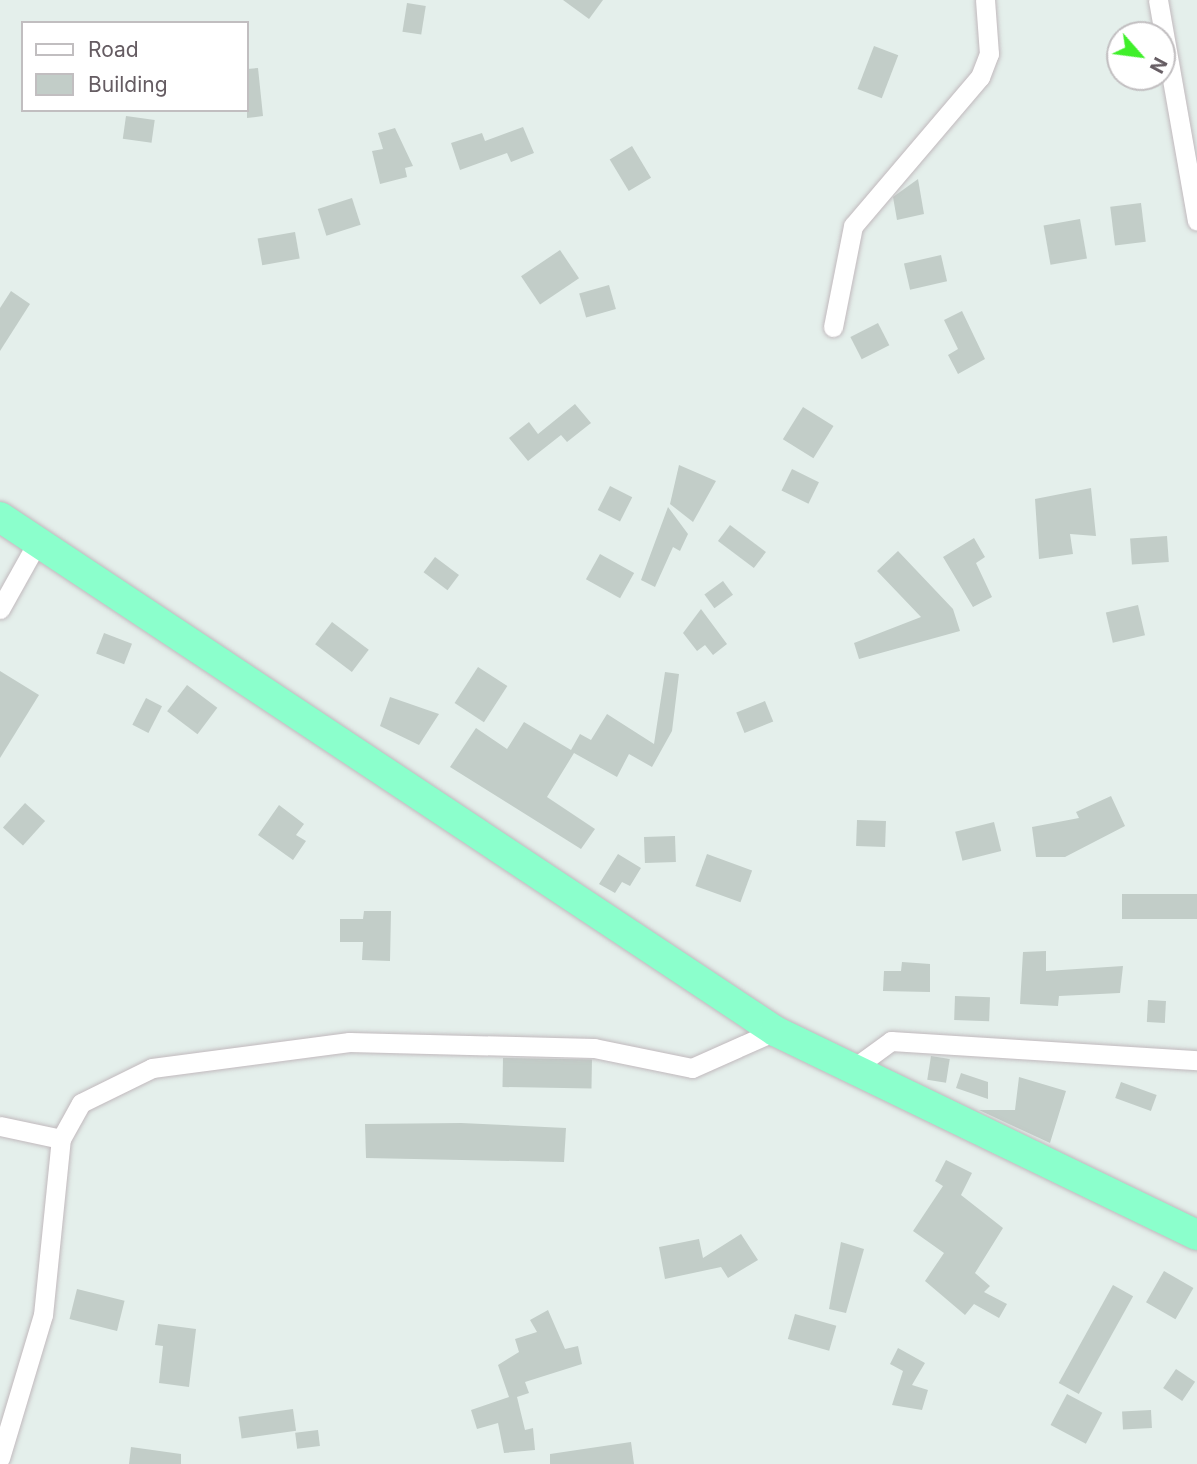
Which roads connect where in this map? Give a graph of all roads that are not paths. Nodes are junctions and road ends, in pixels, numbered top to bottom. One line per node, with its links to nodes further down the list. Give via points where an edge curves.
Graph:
1 (985, 0): 4 (street, via 989,54 980,77 853,226)
2 (1158, 0): 3 (street)
3 (1197, 221)
4 (833, 327)
5 (0, 517): 6 (highway)
6 (38, 541): 7 (street); 8 (highway)
7 (0, 609)
8 (775, 1031): 10 (highway); 12 (street, via 692,1068 594,1048 349,1042 152,1068 81,1103)
9 (1197, 1060): 10 (street, via 891,1041)
10 (854, 1069): 13 (highway)
11 (0, 1126): 12 (street)
12 (61, 1139): 14 (street, via 43,1315)
13 (1197, 1235)
14 (0, 1458)

